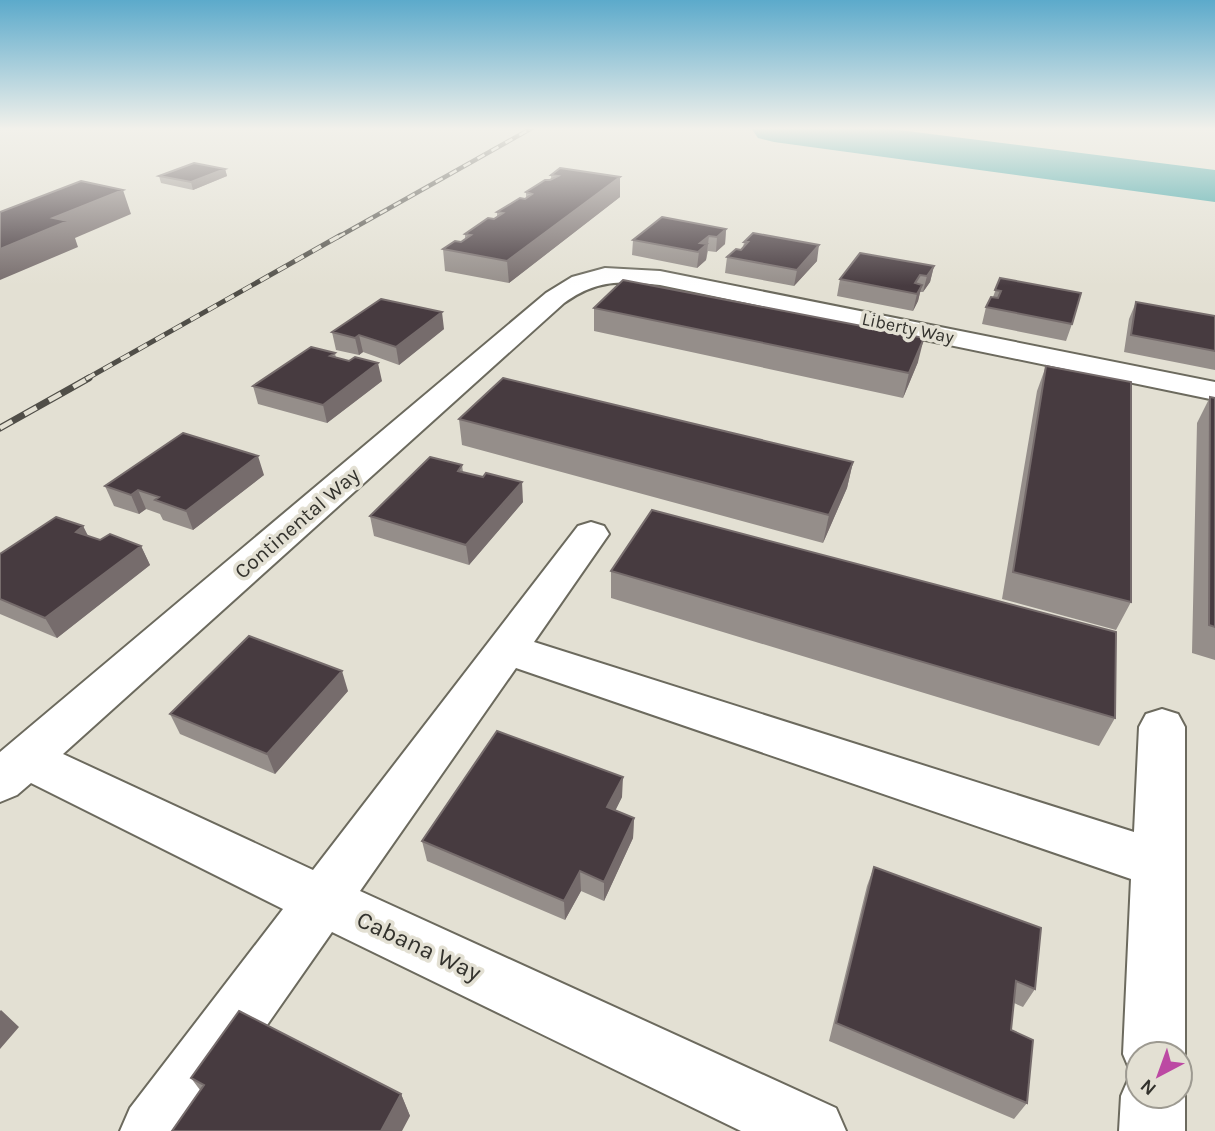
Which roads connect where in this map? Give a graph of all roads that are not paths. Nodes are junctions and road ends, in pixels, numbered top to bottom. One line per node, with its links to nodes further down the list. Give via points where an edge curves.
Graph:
1 (600, 275): 2 (street, Liberty Way, via 673,280); 6 (street, Continental Way, via 575,283 555,298)
2 (1215, 391)
3 (591, 534): 4 (street)
4 (507, 649): 7 (street); 8 (street)
5 (1162, 727): 7 (street)
6 (13, 769): 8 (street, Cabana Way, via 138,814)
7 (1158, 864): 9 (street)
8 (323, 902): 11 (street); 12 (street, Cabana Way)
9 (1154, 1040)
10 (1153, 1110): 13 (street)
11 (153, 1131)
12 (813, 1131)
13 (1152, 1131)

